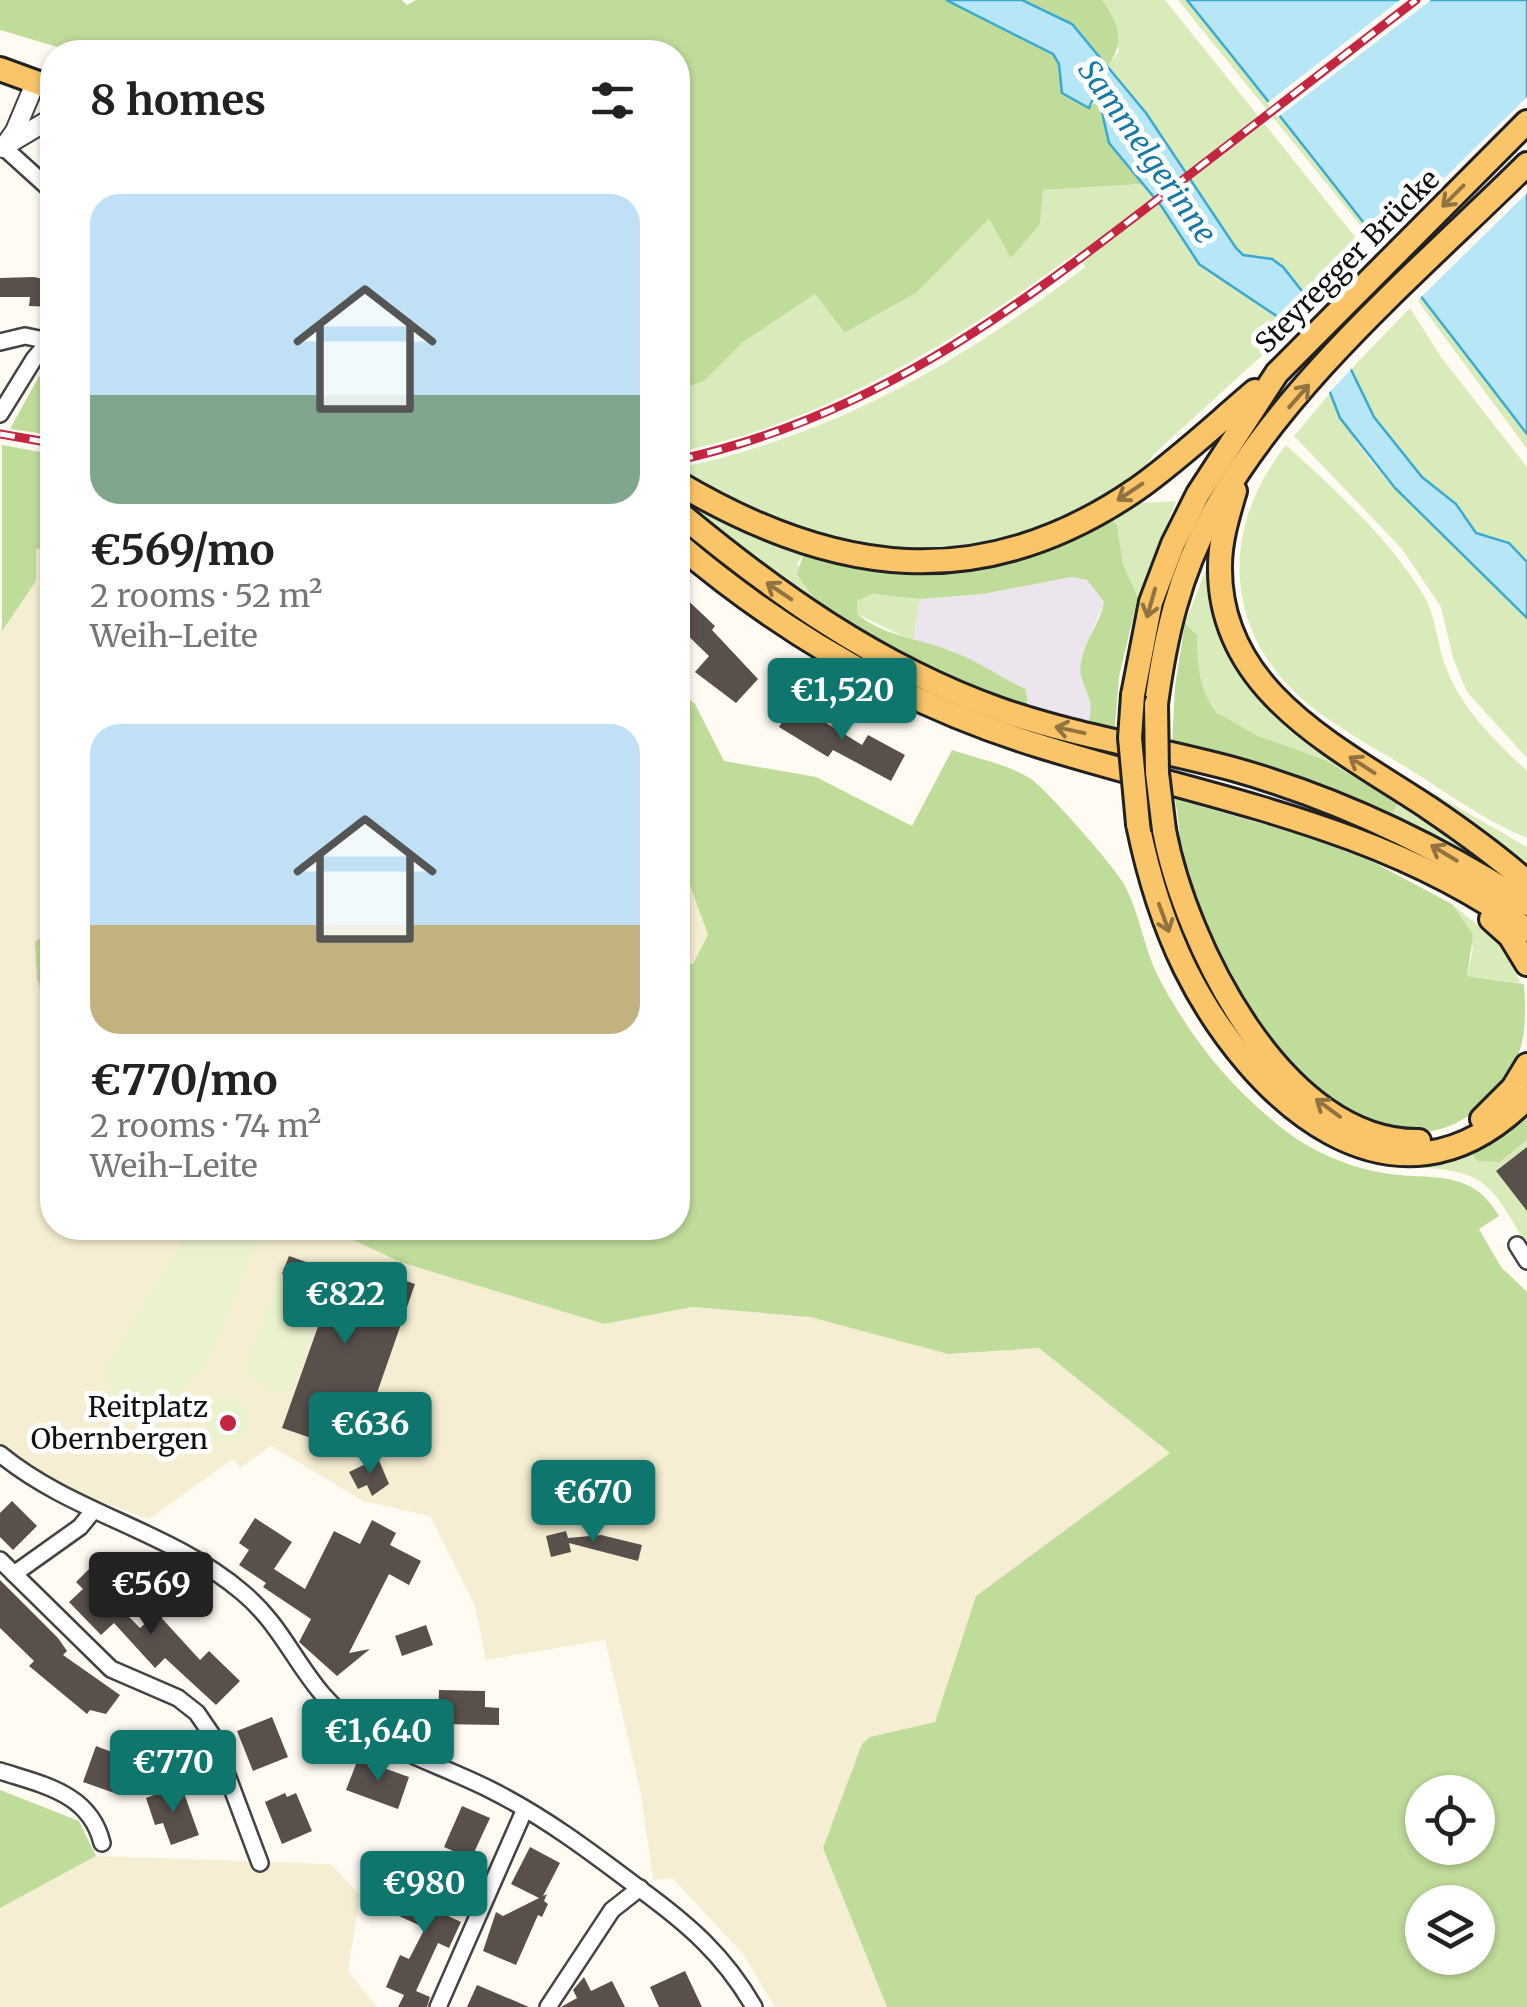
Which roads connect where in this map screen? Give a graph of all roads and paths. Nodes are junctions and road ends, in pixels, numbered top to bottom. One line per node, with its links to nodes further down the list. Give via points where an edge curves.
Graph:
1 (2, 77): 2 (main road)
2 (40, 83)
3 (40, 91): 6 (street)
4 (1527, 122): 12 (main road, Steyregger Brücke, one-way to 12)
5 (40, 125): 6 (street)
6 (1, 147): 8 (street)
7 (1527, 164): 14 (main road, Steyregger Brücke, one-way to 7, via 1302,392)
8 (40, 181)
9 (40, 338): 10 (street)
10 (0, 342)
11 (40, 356): 13 (street)
12 (1277, 373): 15 (main road, one-way to 15, via 1138,488 1064,530 1012,549 951,560 866,558 806,545); 24 (main road, Steyregger Brücke, one-way to 24, bridge, via 1185,518 1144,628 1133,695 1132,766 1138,824 1163,916 1190,978 1238,1051 1300,1116 1360,1146 1412,1156 1475,1140)
13 (0, 414)
14 (1240, 473): 19 (main road, one-way to 14, via 1306,726 1262,685 1234,636 1220,583 1221,546); 23 (main road, Steyregger Brücke, one-way to 14, bridge, via 1486,1116 1433,1139 1397,1140 1337,1115 1273,1058 1220,985 1184,906 1164,830 1156,704 1183,579 1212,514)
15 (690, 490)
16 (690, 522): 20 (main road, one-way to 16, via 1416,837 1353,808 1053,726 906,670 762,580)
17 (690, 553): 18 (main road, via 798,634 934,706 1041,747 1286,813)
18 (1445, 882): 21 (main road); 22 (main road, via 1502,929)
19 (1527, 882)
20 (1527, 904)
21 (1527, 930)
22 (1527, 964)
23 (1527, 1065)
24 (1527, 1098)
25 (1517, 1245): 26 (street)
26 (1527, 1261)
27 (0, 1454): 28 (street)
28 (92, 1510): 30 (street, via 80,1528); 32 (street, via 153,1534 243,1592 305,1676 347,1718)
29 (0, 1560): 30 (street)
30 (14, 1574): 34 (street, via 111,1669 178,1698 198,1714 212,1734)
31 (0, 1771): 33 (street, via 73,1798 91,1814)
32 (525, 1809): 35 (street); 36 (street)
33 (102, 1842)
34 (260, 1863)
35 (640, 1888): 37 (street, via 612,1910); 38 (street, via 710,1944)
36 (438, 2007)
37 (548, 2007)
38 (754, 2007)

